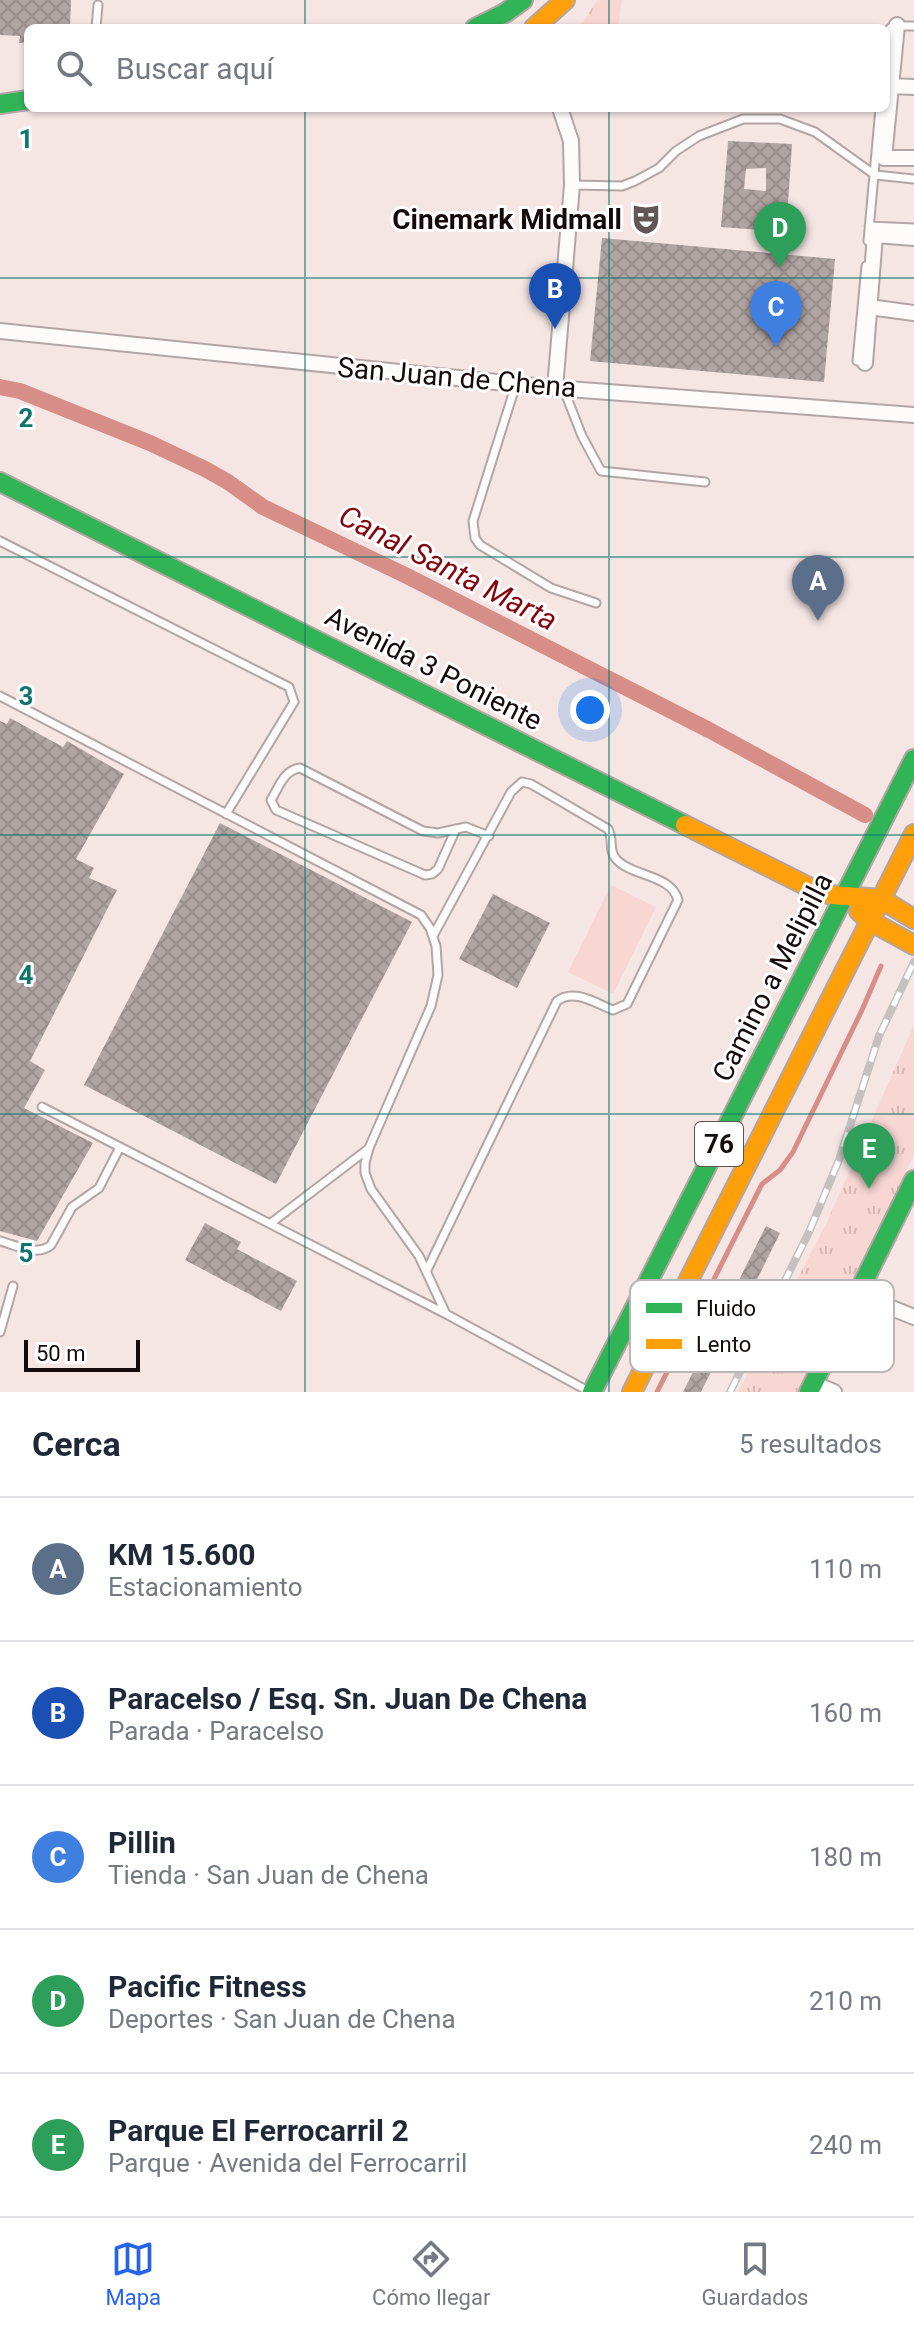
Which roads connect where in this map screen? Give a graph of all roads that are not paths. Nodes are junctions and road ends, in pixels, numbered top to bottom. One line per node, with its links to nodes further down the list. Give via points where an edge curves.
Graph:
1 (523, 0): 4 (main road)
2 (565, 0): 6 (main road)
3 (98, 5): 5 (lane)
4 (510, 20)
5 (99, 24)
6 (538, 24)
7 (914, 26): 8 (lane)
8 (891, 28): 9 (street)
9 (891, 86): 10 (street); 11 (street)
10 (914, 87)
11 (890, 96)
12 (24, 101): 13 (main road)
13 (0, 104)
14 (561, 112): 20 (street, via 571,141)
15 (880, 112): 18 (lane)
16 (888, 112): 17 (street, via 884,158)
17 (914, 158)
18 (875, 175): 19 (lane); 20 (lane, via 815,132 780,119 753,119 699,136 659,168 622,186); 21 (lane)
19 (914, 179)
20 (572, 185): 29 (street)
21 (869, 226): 22 (lane); 27 (lane)
22 (914, 228)
23 (914, 238): 24 (street, via 875,235)
24 (869, 307): 25 (street); 27 (street)
25 (914, 313)
26 (0, 331): 28 (street, San Juan de Chena)
27 (861, 362)
28 (516, 384): 29 (street, San Juan de Chena); 34 (lane, via 473,521 475,538 551,588)
29 (559, 388): 30 (street, San Juan de Chena); 32 (lane, via 601,471)
30 (914, 415)
31 (0, 482): 41 (main road, Avenida 3 Poniente, via 811,888)
32 (705, 482)
33 (0, 541): 37 (lane, via 289,687 294,702)
34 (596, 603)
35 (0, 696): 37 (lane)
36 (914, 759): 41 (main road, Camino a Melipilla / 76)
37 (226, 814): 45 (lane, via 421,915)
38 (456, 829): 38 (lane, via 423,831 300,768 286,774 271,800 276,810 425,875 438,869); 39 (lane, via 466,827)
39 (489, 836): 45 (lane); 54 (lane, via 511,792 522,782 531,784 608,829 614,857 671,887 678,900 627,1004 613,1010 574,995 557,1001)
40 (910, 842): 42 (main road, 76)
41 (845, 897): 42 (main road, Avenida 3 Poniente); 44 (main road, Avenida 3 Poniente); 55 (main road, Camino a Melipilla / 76)
42 (881, 899): 43 (main road, Avenida 3 Poniente); 44 (main road, 76)
43 (914, 919)
44 (870, 921): 46 (main road, Avenida 3 Poniente); 56 (main road, 76)
45 (433, 936): 49 (lane, via 438,975 431,1006)
46 (914, 945)
47 (42, 1107): 48 (lane)
48 (120, 1147): 52 (lane); 53 (lane, via 99,1188 72,1207 46,1249)
49 (369, 1148): 52 (lane); 54 (lane, via 365,1173 371,1189)
50 (914, 1180): 51 (main road)
51 (907, 1211): 57 (main road)
52 (271, 1223): 60 (lane)
53 (0, 1241)
54 (427, 1270): 60 (lane)
55 (648, 1280)
56 (689, 1280)
57 (865, 1280)
58 (13, 1286): 63 (lane)
59 (894, 1309): 62 (street)
60 (446, 1314): 66 (lane)
61 (630, 1316): 66 (main road, Camino a Melipilla / 76)
62 (914, 1317)
63 (0, 1332)
64 (642, 1372): 67 (main road, 76)
65 (811, 1388): 68 (street)
66 (591, 1392)
67 (632, 1392)
68 (834, 1392)

